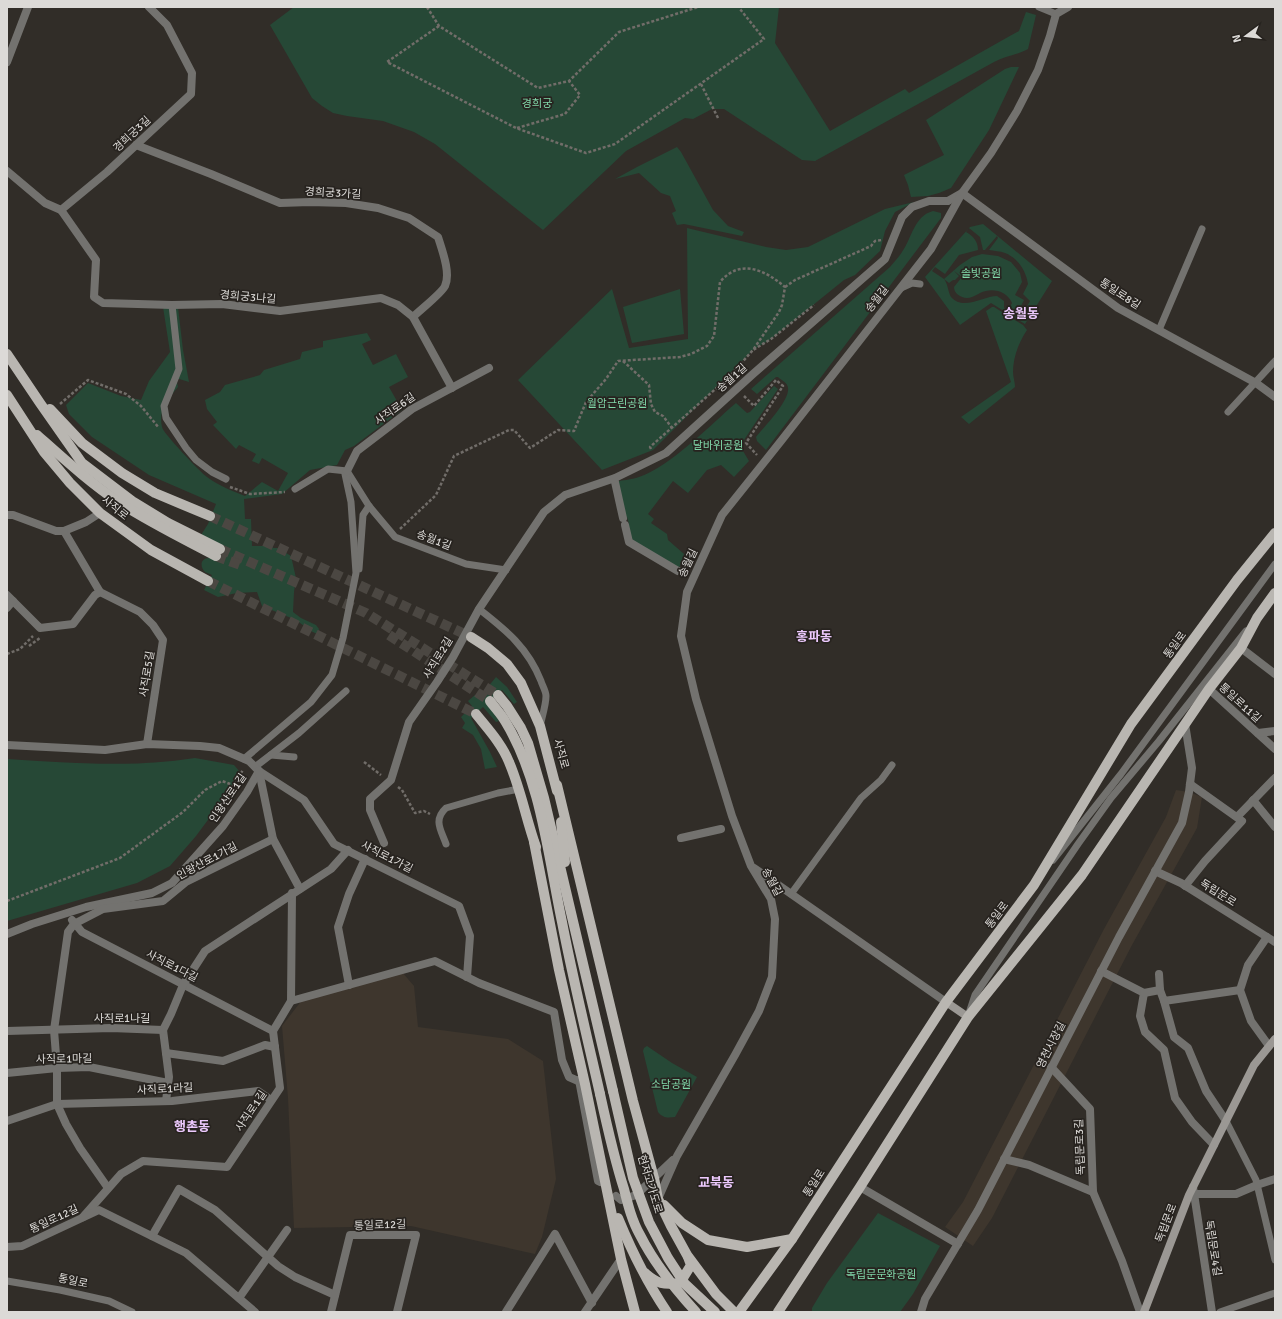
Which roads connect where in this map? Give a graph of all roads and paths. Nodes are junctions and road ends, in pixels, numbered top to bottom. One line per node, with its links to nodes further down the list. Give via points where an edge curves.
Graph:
1 (28, 7): 10 (street)
2 (149, 7): 15 (street, 경희궁3길, via 167,25 192,73 191,94)
3 (427, 7): 9 (path)
4 (698, 7): 11 (path, via 619,32)
5 (741, 7): 12 (path, via 764,39)
6 (1039, 7): 8 (lane)
7 (1068, 7): 8 (street)
8 (1056, 14): 17 (street, 송월길, via 1038,70 1017,111)
9 (439, 26): 11 (path, via 538,88); 14 (path, via 387,62)
10 (7, 62)
11 (569, 81): 14 (path, via 580,95 566,114)
12 (700, 84): 13 (path); 14 (path, via 614,144 586,153)
13 (718, 118)
14 (516, 128)
15 (136, 145): 18 (street, 경희궁3길); 29 (street, 경희궁3가길, via 280,203 346,203 378,208 409,218 438,237 447,278 445,287)
16 (7, 171): 18 (street, via 45,203)
17 (962, 193): 22 (street, 송월1길, via 948,201 929,201 912,206 902,217); 24 (street, 송월길, via 931,249); 30 (street, 통일로8길, via 1118,308)
18 (61, 210): 28 (street, 경희궁3나길, via 96,260 94,298 103,302)
19 (1202, 229): 30 (lane)
20 (884, 236): 21 (path)
21 (883, 241): 22 (path); 23 (path); 25 (path, via 875,241 871,246 795,280)
22 (892, 243): 38 (street, 송월1길, via 885,259)
23 (881, 246)
24 (918, 266): 26 (street, 송월길); 26 (lane, via 916,277 920,284 912,283)
25 (785, 287): 31 (path, via 779,312); 33 (path, via 756,269 736,269 720,282 714,336 707,346 680,357)
26 (900, 289): 48 (street, 송월길)
27 (820, 300): 31 (path)
28 (172, 305): 29 (street, 경희궁3나길, via 222,304 280,311 381,298 398,305); 50 (lane, via 179,370 164,406 166,418 196,460)
29 (413, 317): 37 (street, 경희궁3나길)
30 (1159, 330): 36 (street, 통일로8길)
31 (753, 350): 46 (path, via 729,377)
32 (7, 354): 41 (main road, 사직로)
33 (623, 361): 46 (path, via 649,385 656,412 663,416); 57 (path, via 618,361 586,402 574,431 558,430 530,448 514,430 509,430 454,456 436,495)
34 (1275, 361): 36 (lane)
35 (489, 368): 37 (street, 사직로6길)
36 (1256, 383): 40 (street, 통일로8길); 44 (lane)
37 (452, 388): 49 (street, 사직로6길, via 412,409 356,451)
38 (736, 389): 47 (street, 송월1길, via 666,453); 48 (path, via 754,406 776,380 783,386 746,443)
39 (7, 395): 45 (main road, 사직로)
40 (1275, 397)
41 (40, 403): 45 (main road, 사직로, via 82,463 132,501 218,553 160,527 119,503); 56 (main road, 사직로, via 52,411 82,443 122,473 155,493)
42 (59, 405): 43 (path)
43 (62, 408)
44 (1228, 412)
45 (30, 428): 54 (main road, 사직로, via 44,452 70,483)
46 (672, 428): 47 (path, via 650,447)
47 (655, 459): 61 (street, 송월1길, via 615,478 565,495 544,512)
48 (764, 463): 109 (street, 송월길, via 722,515 687,592 681,636 714,761)
49 (347, 471): 52 (lane, via 328,469); 53 (lane, 송월1길); 88 (lane, via 345,474 351,502 356,573 343,638 332,674 311,702)
50 (226, 479)
51 (615, 482): 62 (street, via 629,542)
52 (296, 489)
53 (369, 506): 61 (lane, 송월1길, via 395,537 466,564); 63 (lane, via 363,515)
54 (100, 512): 58 (street, via 86,522); 64 (main road, 사직로, via 152,550)
55 (7, 515): 58 (street, via 56,531)
56 (210, 516)
57 (399, 530)
58 (64, 531): 65 (street)
59 (1275, 533): 111 (main road, 통일로, via 1237,580 1131,724)
60 (1275, 564): 111 (lane, via 1125,768)
61 (506, 570): 69 (street, 송월1길)
62 (678, 571)
63 (359, 573)
64 (208, 581)
65 (100, 592): 71 (street, via 73,624); 83 (street, 사직로5길, via 140,612 163,640)
66 (1275, 593): 70 (main road)
67 (10, 598): 68 (street); 71 (street)
68 (7, 608)
69 (479, 609): 80 (lane, via 512,636 536,670 546,695); 105 (street, 사직로2길, via 453,658 409,722 392,780 370,799 370,810)
70 (1257, 618): 73 (main road); 135 (lane, via 1086,832 975,995)
71 (40, 628): 74 (path, via 20,649)
72 (471, 637): 80 (main road, 사직로, via 507,664 521,683)
73 (1241, 648): 75 (street); 76 (main road)
74 (7, 654)
75 (1275, 674)
76 (1209, 689): 79 (main road); 82 (street, 통일로11길)
77 (346, 691): 86 (lane)
78 (476, 714): 95 (main road, 사직로, via 509,760)
79 (1185, 724): 93 (street, 영천시장길, via 1192,768); 135 (main road, via 1082,875)
80 (540, 726): 94 (main road, 사직로)
81 (1275, 731): 82 (street)
82 (1258, 733): 85 (street, 통일로11길)
83 (147, 744): 84 (street, 인왕산로1길, via 105,750); 88 (street, 인왕산로1길, via 218,748)
84 (7, 745)
85 (1275, 749)
86 (271, 755): 87 (lane); 90 (lane)
87 (294, 757)
88 (244, 759): 90 (street, 인왕산로1길, via 250,761)
89 (892, 765): 115 (lane, via 881,780 861,798)
90 (257, 769): 103 (street); 107 (street, 사직로1가길, via 304,800 334,844); 118 (street, 인왕산로1길, via 247,792 223,826 172,883 152,893)
91 (239, 776): 116 (path, via 233,785 222,781 206,790 183,812 120,858)
92 (1275, 778): 96 (street)
93 (1190, 784): 98 (street); 110 (street, 영천시장길, via 1182,823)
94 (557, 785): 117 (main road, 사직로); 158 (main road)
95 (519, 789): 99 (lane, via 446,808); 104 (main road, 사직로)
96 (1253, 800): 98 (street); 100 (street)
97 (415, 813): 99 (path, via 424,811)
98 (1237, 817): 112 (street, via 1242,821 1205,860)
99 (439, 818): 106 (lane, via 438,822)
100 (1275, 827)
101 (721, 829): 102 (street)
102 (681, 838)
103 (273, 839): 113 (street); 120 (street, 인왕산로1가길, via 186,882 164,901 103,909)
104 (534, 842): 119 (main road, 사직로); 147 (main road)
105 (384, 843)
106 (446, 844)
107 (348, 850): 108 (street, 사직로1가길); 113 (street, 사직로1나길, via 331,869)
108 (365, 859): 126 (street, 사직로1가길, via 459,906 470,936); 128 (street, via 348,894 338,927)
109 (751, 866): 115 (street); 156 (street, 송월길, via 771,899 775,919 772,977 759,1011)
110 (1155, 871): 112 (street, 독립문로); 124 (street, 영천시장길)
111 (1034, 885): 134 (main road, 통일로)
112 (1185, 886): 122 (street, 독립문로)
113 (300, 889): 114 (street, 사직로1나길)
114 (292, 893): 127 (street, 사직로1나길, via 205,951); 132 (street)
115 (791, 894): 134 (street)
116 (7, 902)
117 (569, 904): 119 (main road, 사직로, via 528,743 507,706 494,698 528,768 545,832); 149 (main road, 사직로)
118 (68, 913): 120 (street, 사직로1다길); 121 (street, 인왕산로1길)
119 (562, 923): 194 (main road, 사직로, bridge, via 600,1094 629,1209 640,1235 657,1262)
120 (74, 924): 127 (street, 사직로1다길, via 82,932); 136 (street, via 68,932)
121 (7, 934)
122 (1267, 937): 123 (street, 독립문로); 130 (street, via 1248,965)
123 (1275, 942)
124 (1101, 971): 131 (street); 144 (street, 영천시장길)
125 (1159, 974): 129 (street)
126 (467, 977): 128 (street, via 435,961); 147 (street, via 554,1012 562,1060 569,1077)
127 (183, 985): 137 (street, 사직로1나길); 139 (street, 사직로1다길)
128 (349, 985): 132 (street)
129 (1160, 990): 131 (street); 133 (street)
130 (1240, 990): 133 (street); 141 (street, via 1251,1021)
131 (1144, 993): 155 (street, via 1140,1016 1145,1032 1164,1050 1175,1098 1192,1122)
132 (291, 1001): 139 (street)
133 (1164, 1001): 154 (street, via 1174,1037 1188,1048 1206,1091)
134 (946, 1002): 135 (main road); 172 (main road, 통일로)
135 (968, 1017): 162 (main road)
136 (54, 1030): 137 (street, 사직로1나길); 138 (street, 사직로1나길); 145 (street)
137 (163, 1030): 143 (street)
138 (7, 1031)
139 (273, 1031): 142 (street, 사직로1길)
140 (1275, 1039): 141 (main road, 독립문로)
141 (1269, 1046): 154 (main road, 독립문로, via 1254,1065)
142 (275, 1047): 143 (street, via 265,1045 223,1062); 150 (street, 사직로1길, via 280,1088)
143 (166, 1053): 148 (street)
144 (1051, 1067): 157 (street, 영천시장길); 165 (street, 독립문로3길, via 1090,1109)
145 (57, 1068): 146 (street, 사직로1마길); 148 (street, 사직로1마길, via 89,1067); 152 (street)
146 (7, 1073)
147 (582, 1082): 160 (street); 166 (main road)
148 (168, 1083): 151 (street)
149 (613, 1091): 195 (main road, 현저고가도로, bridge, via 633,1178 649,1222 685,1284)
150 (271, 1100): 151 (street, 사직로1라길, via 258,1091); 163 (street, 사직로1길, via 227,1167 144,1161 121,1174)
151 (166, 1101): 152 (street, 사직로1라길)
152 (57, 1104): 153 (street, 사직로1라길); 163 (street, via 66,1124)
153 (7, 1121)
154 (1226, 1121): 155 (main road, 독립문로); 161 (lane)
155 (1214, 1145): 164 (main road, 독립문로)
156 (676, 1156): 158 (street); 167 (street, 송월길)
157 (1004, 1159): 165 (street, 독립문로3길, via 1029,1165); 173 (street, 영천시장길)
158 (654, 1178): 166 (street, via 636,1195 621,1200); 167 (main road)
159 (1275, 1179): 161 (street)
160 (600, 1182)
161 (1257, 1185): 164 (street, via 1236,1194); 171 (lane)
162 (860, 1187): 173 (street); 183 (main road)
163 (108, 1188): 168 (street, 사직로1길)
164 (1194, 1190): 202 (main road, 독립문로); 203 (street, 독립문로4길)
165 (1093, 1192): 201 (street, 독립문로3길)
166 (613, 1198): 177 (main road); 179 (main road, via 629,1245)
167 (658, 1199): 172 (main road, via 682,1223 708,1240 747,1247); 175 (main road)
168 (83, 1217): 170 (street, 통일로12길, via 99,1210); 174 (street, 통일로12길, via 22,1246)
169 (286, 1230): 176 (street)
170 (152, 1236): 176 (street, via 180,1189 215,1210); 184 (street, 통일로12길, via 186,1253)
171 (1272, 1238): 178 (lane)
172 (792, 1239): 197 (main road, 통일로)
173 (958, 1244): 200 (street, 영천시장길, via 925,1299)
174 (7, 1246)
175 (688, 1255): 179 (main road, via 690,1266 680,1283 666,1284 654,1281); 196 (main road, via 716,1294)
176 (268, 1257): 182 (street, via 295,1277); 184 (street)
177 (622, 1259): 185 (street); 192 (main road)
178 (1275, 1260)
179 (642, 1272): 193 (main road)
180 (7, 1281): 186 (lane, 통일로, via 109,1301)
181 (1275, 1293): 204 (lane)
182 (335, 1295): 188 (street, 통일로12길); 189 (street, 통일로12길, via 350,1235 416,1235)
183 (789, 1295): 198 (main road); 199 (main road)
184 (239, 1298): 187 (street, 통일로12길)
185 (592, 1303): 190 (street, via 555,1234); 191 (street)
186 (132, 1312)
187 (255, 1312)
188 (331, 1312)
189 (397, 1312)
190 (506, 1312)
191 (585, 1312)
192 (635, 1312)
193 (668, 1312)
194 (696, 1312)
195 (714, 1312)
196 (734, 1312)
197 (739, 1312)
198 (778, 1312)
199 (788, 1312)
200 (921, 1312)
201 (1140, 1312)
202 (1144, 1312)
203 (1212, 1312)
204 (1220, 1312)

